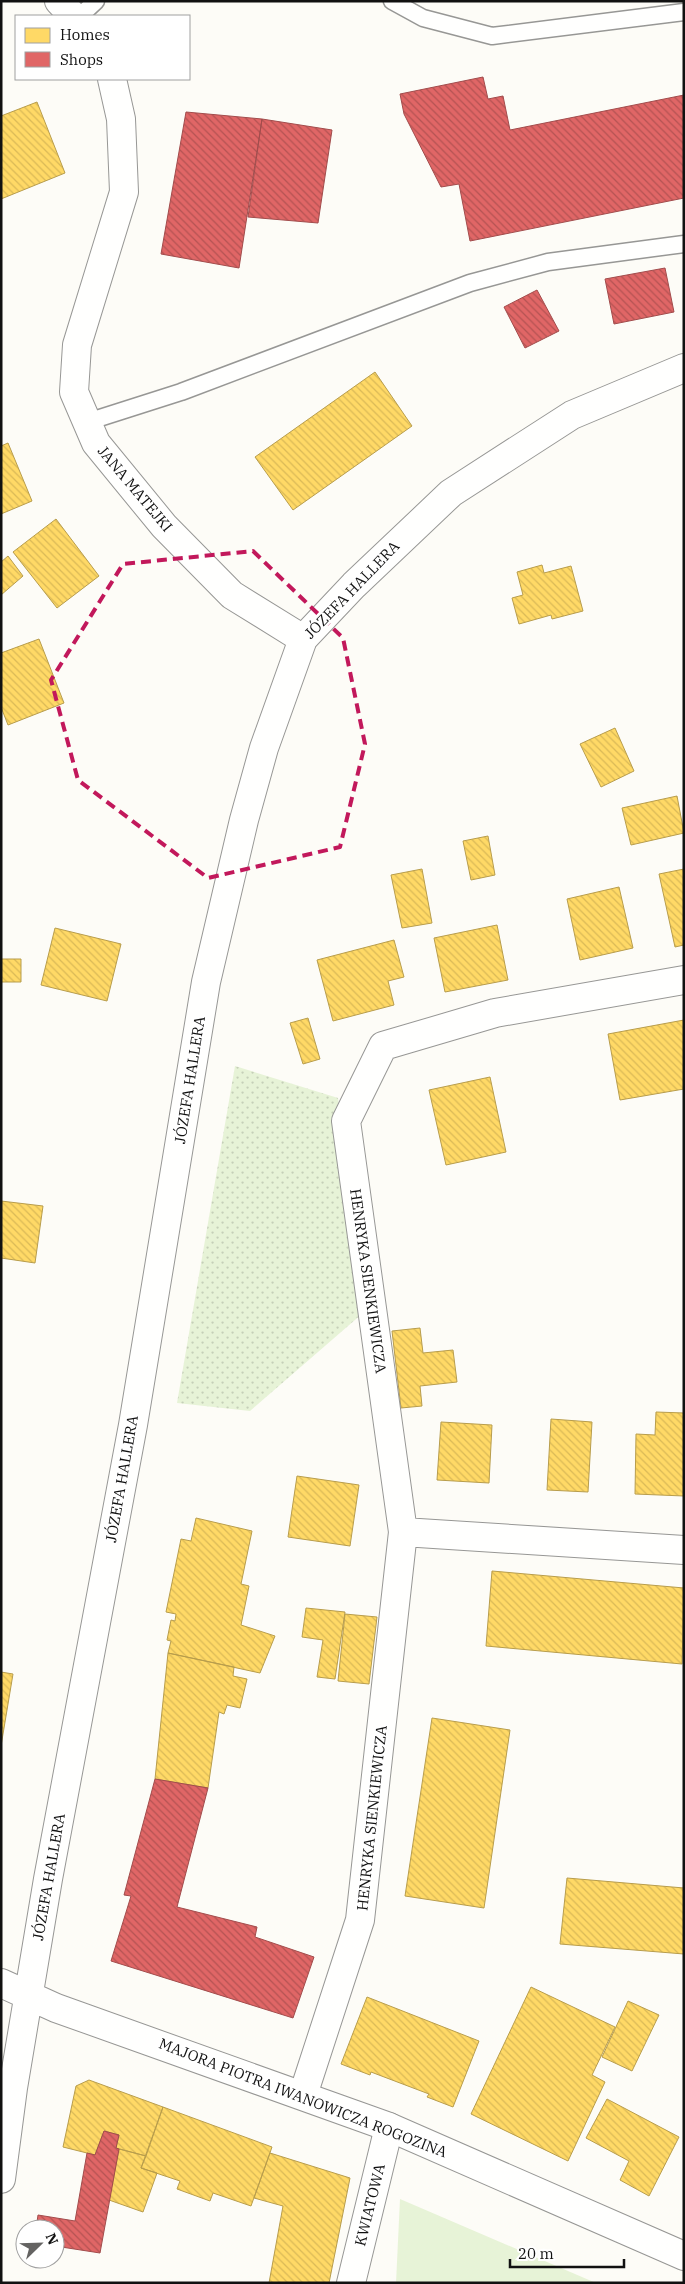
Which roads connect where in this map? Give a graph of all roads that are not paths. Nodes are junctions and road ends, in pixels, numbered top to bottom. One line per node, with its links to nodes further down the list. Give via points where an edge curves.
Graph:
1 (59, 1): 5 (street)
2 (96, 1): 6 (lane)
3 (392, 1): 4 (lane, via 423,18 492,36)
4 (684, 12)
5 (72, 15)
6 (81, 15)
7 (112, 80): 10 (street, JANA MATEJKI, via 121,118 124,192 77,345 74,392)
8 (684, 244): 10 (lane, via 548,262 470,283 180,392)
9 (684, 368): 11 (street, JÓZEFA HALLERA, via 572,416 451,493 354,585)
10 (87, 422): 11 (street, JANA MATEJKI, via 96,443 164,526 232,595)
11 (304, 639): 16 (street, JÓZEFA HALLERA, via 264,748 206,982 132,1426 48,1879)
12 (684, 980): 13 (street, HENRYKA SIENKIEWICZA, via 495,1013 383,1046 346,1121)
13 (403, 1532): 14 (street); 17 (street, HENRYKA SIENKIEWICZA, via 360,1920)
14 (684, 1550)
15 (1, 1983): 16 (street, MAJORA PIOTRA IWANOWICZA ROGOZINA)
16 (30, 1994): 17 (street, MAJORA PIOTRA IWANOWICZA ROGOZINA, via 56,2008); 19 (street, JÓZEFA HALLERA)
17 (303, 2095): 18 (street, MAJORA PIOTRA IWANOWICZA ROGOZINA)
18 (389, 2127): 20 (street, MAJORA PIOTRA IWANOWICZA ROGOZINA); 21 (street, KWIATOWA)
19 (1, 2179)
20 (684, 2256)
21 (351, 2283)

